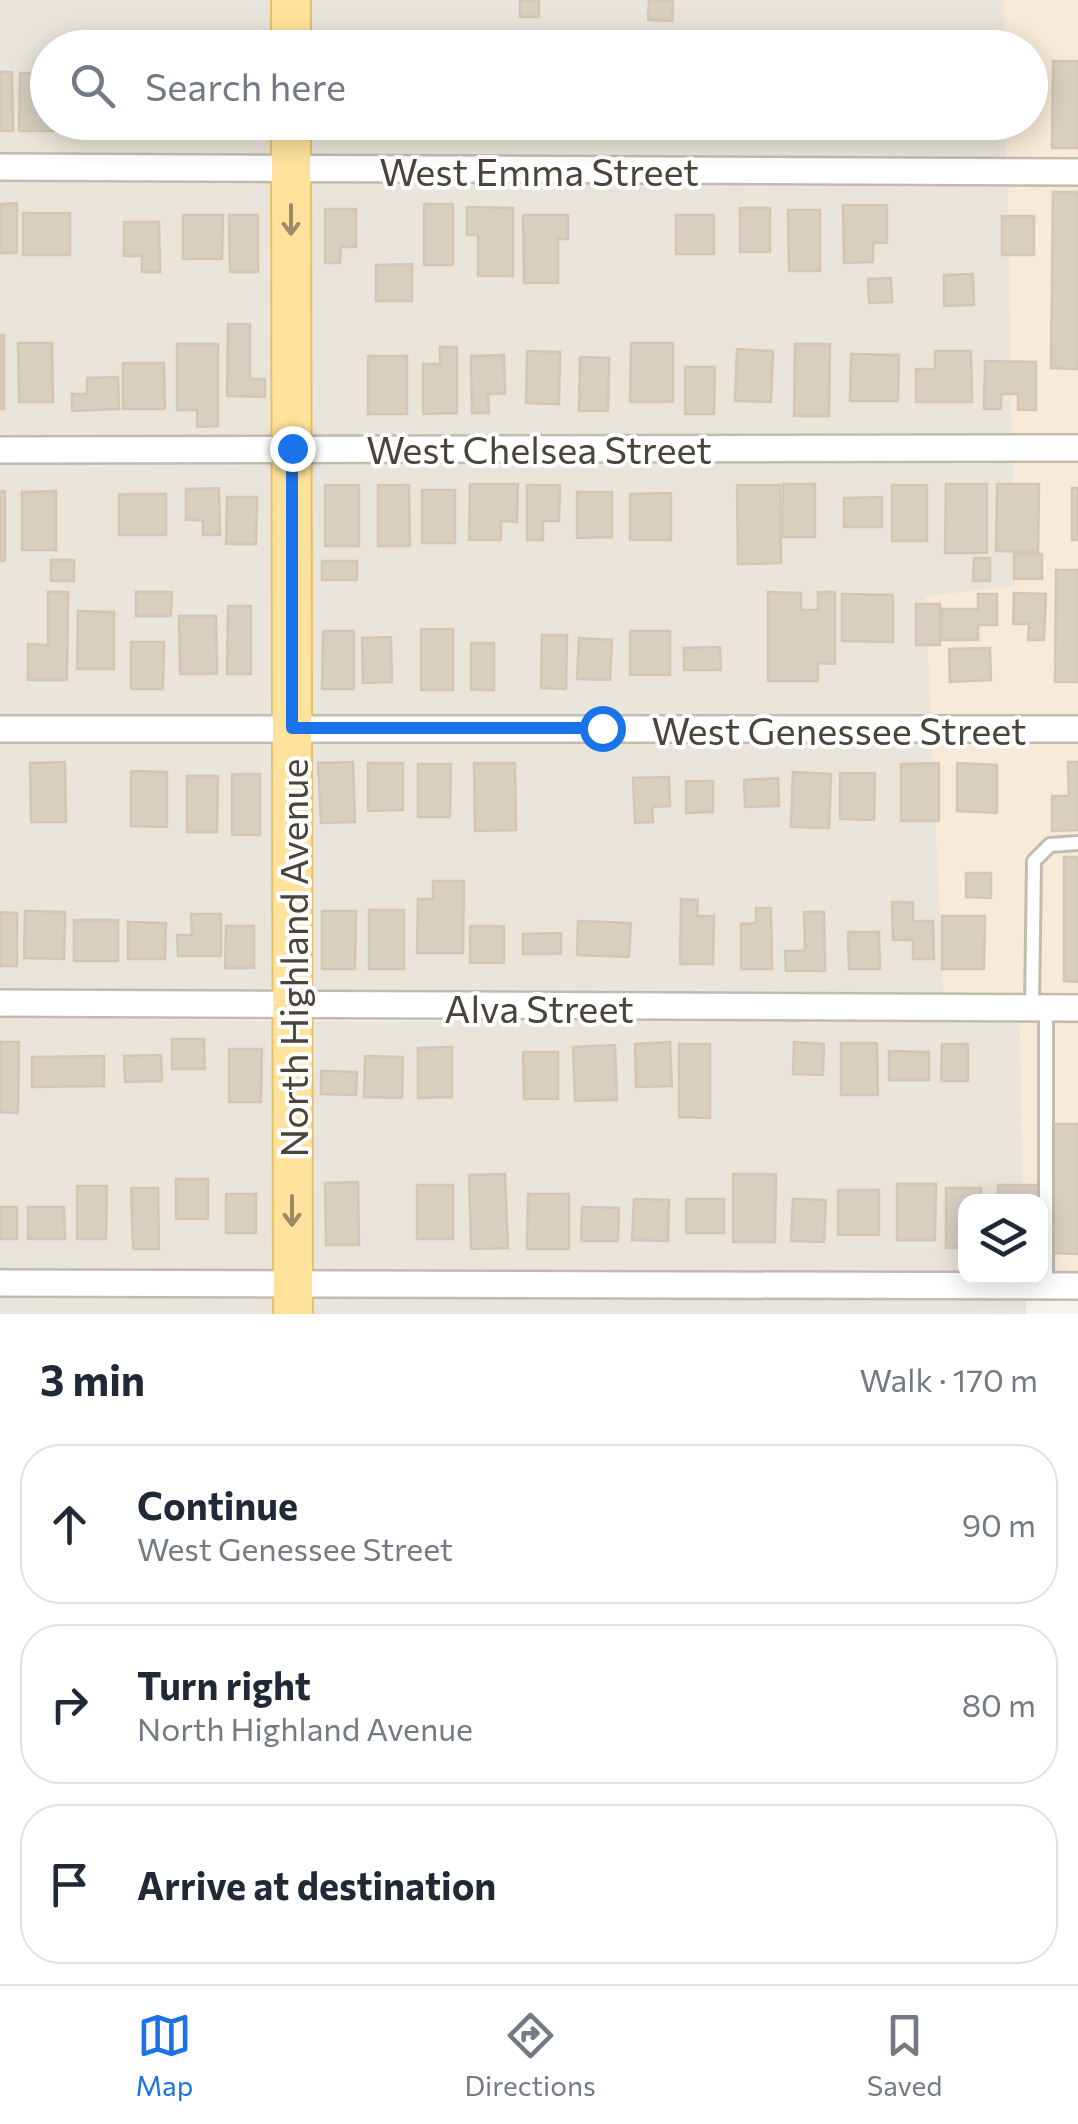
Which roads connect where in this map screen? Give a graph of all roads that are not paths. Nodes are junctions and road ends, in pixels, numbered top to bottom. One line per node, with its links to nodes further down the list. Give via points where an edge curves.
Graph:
1 (291, 0): 2 (main road)
2 (291, 30)
3 (291, 140): 5 (main road, North Highland Avenue)
4 (0, 167): 5 (street, West Emma Street)
5 (291, 170): 6 (street, West Emma Street); 7 (main road, North Highland Avenue, one-way to 7)
6 (1078, 172)
7 (292, 448): 8 (street, West Chelsea Street); 9 (street, West Chelsea Street); 10 (main road, North Highland Avenue)
8 (1078, 448)
9 (0, 450)
10 (292, 728): 11 (street, West Genessee Street); 12 (street, West Genessee Street); 15 (main road, North Highland Avenue)
11 (0, 729)
12 (1078, 729)
13 (1078, 844): 16 (lane, via 1050,844 1034,861)
14 (0, 1003): 15 (street, Alva Street)
15 (292, 1007): 16 (street, Alva Street); 21 (main road, North Highland Avenue, one-way to 21)
16 (1040, 1008): 17 (street, Alva Street); 19 (lane)
17 (1078, 1008)
18 (0, 1283): 21 (street)
19 (1046, 1286): 20 (street); 21 (street)
20 (1078, 1286)
21 (293, 1300)

